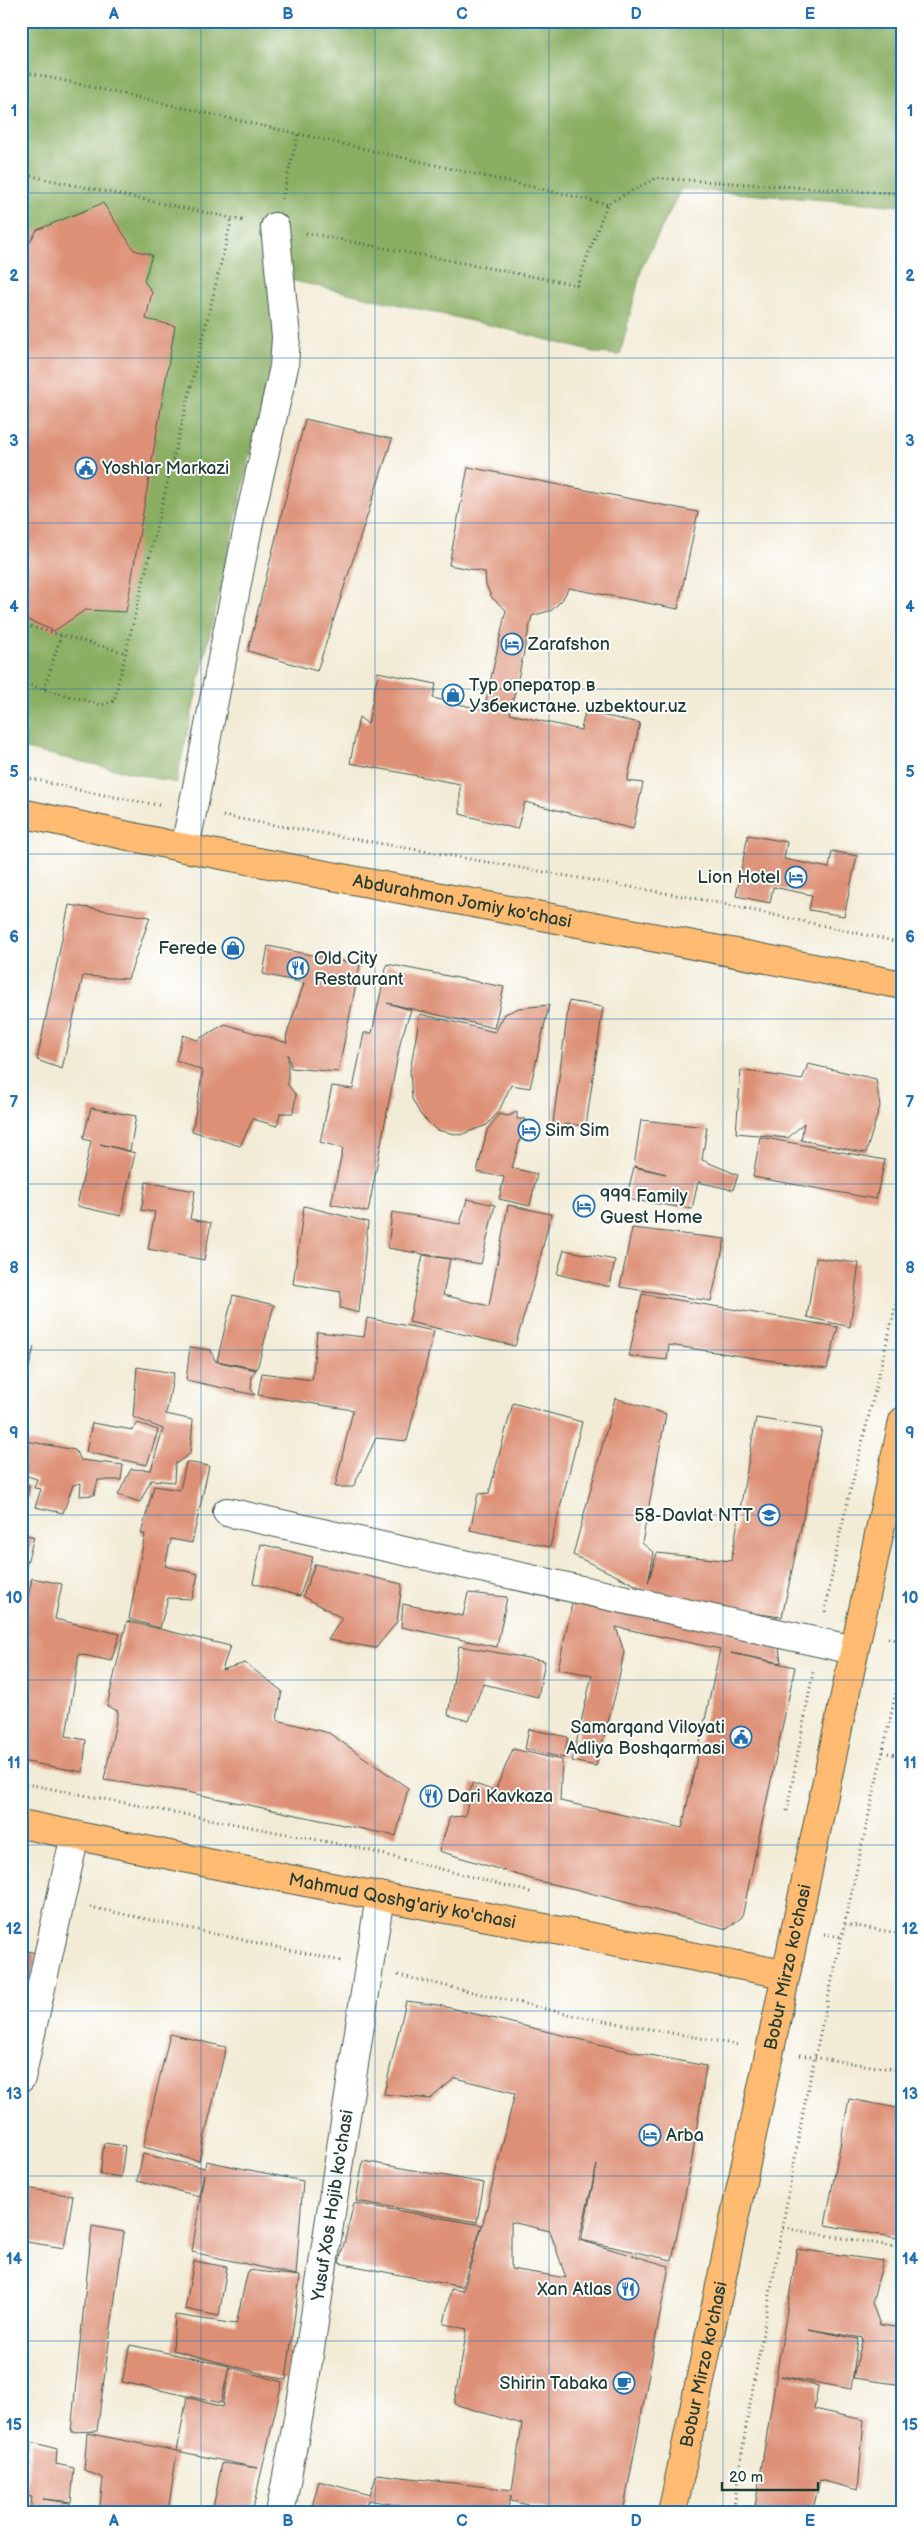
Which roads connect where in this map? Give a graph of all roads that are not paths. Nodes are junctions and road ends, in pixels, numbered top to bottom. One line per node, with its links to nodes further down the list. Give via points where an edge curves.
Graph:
1 (275, 227): 3 (street, via 286,337 284,367 251,512)
2 (21, 813): 3 (main road, Abdurahmon Jomiy ko'chasi)
3 (185, 848): 4 (main road, Abdurahmon Jomiy ko'chasi)
4 (903, 985)
5 (903, 1422): 7 (main road, Bobur Mirzo ko'chasi)
6 (227, 1512): 7 (street)
7 (854, 1650): 11 (main road, Bobur Mirzo ko'chasi)
8 (21, 1824): 9 (main road, Mahmud Qoshg'ariy ko'chasi)
9 (75, 1835): 10 (main road, Mahmud Qoshg'ariy ko'chasi); 12 (street)
10 (380, 1896): 11 (main road, Mahmud Qoshg'ariy ko'chasi); 13 (street, Yusuf Xos Hojib ko'chasi, via 306,2377)
11 (784, 1974): 14 (main road, Bobur Mirzo ko'chasi)
12 (21, 2078)
13 (280, 2513)
14 (672, 2513)

